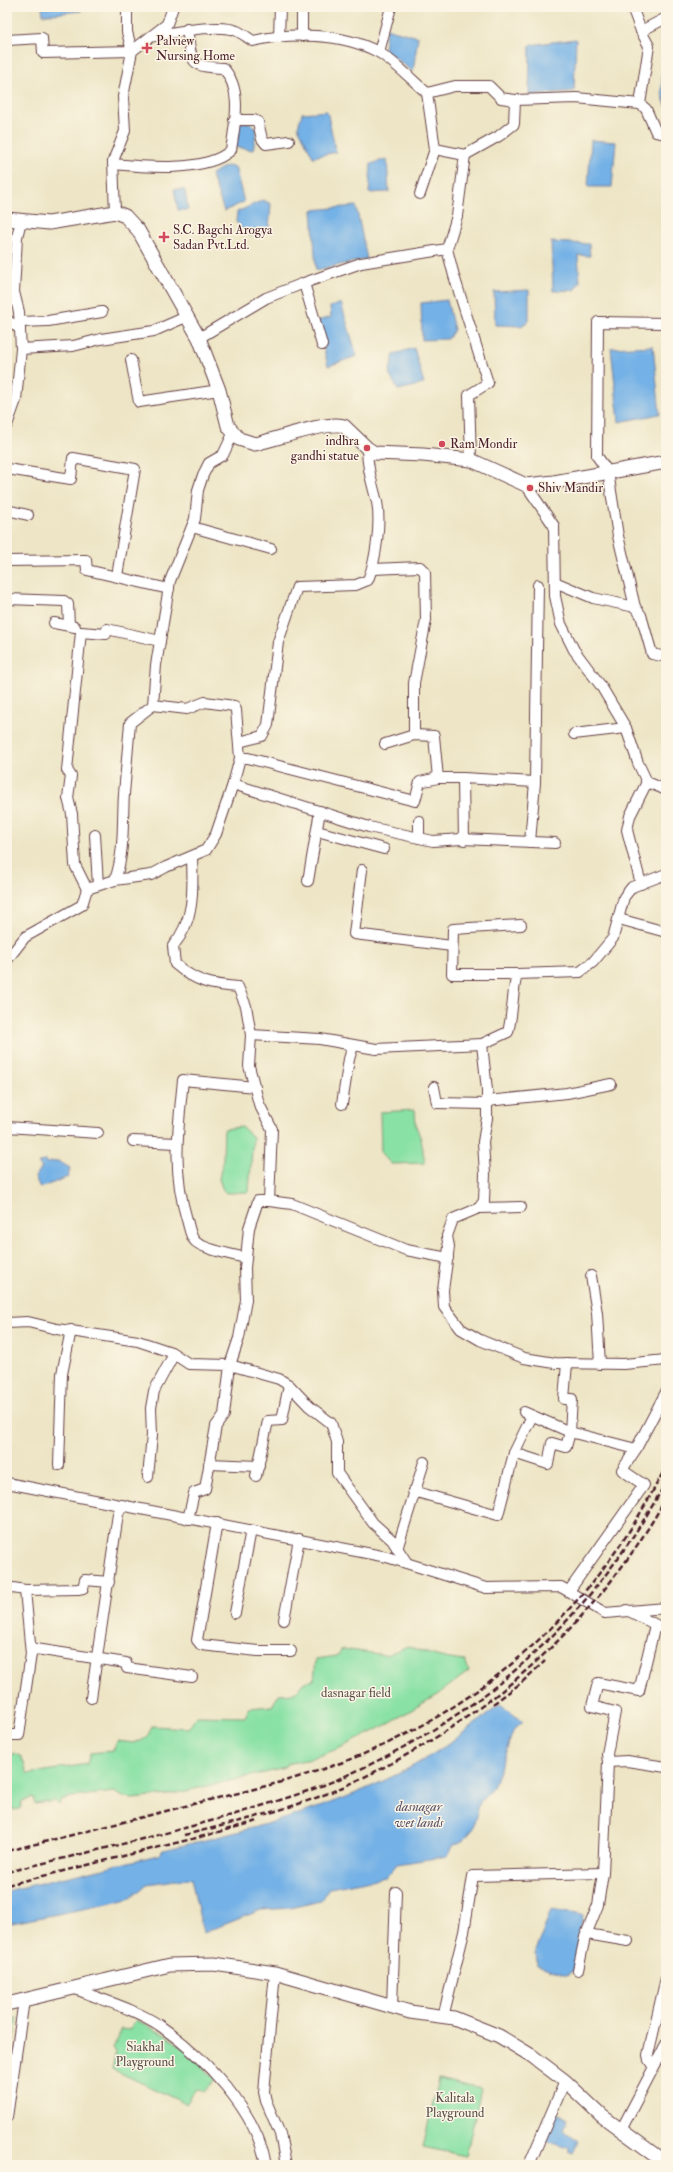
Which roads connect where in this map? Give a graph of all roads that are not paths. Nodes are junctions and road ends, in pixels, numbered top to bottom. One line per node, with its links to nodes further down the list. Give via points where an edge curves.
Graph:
1 (127, 7): 14 (street, via 127,32)
2 (172, 7): 11 (street, via 167,24)
3 (280, 7): 12 (street)
4 (302, 7): 10 (street)
5 (391, 7): 15 (street)
6 (632, 7): 9 (street)
7 (666, 18): 9 (street)
8 (187, 29): 11 (street); 12 (street, via 236,30 253,41); 19 (street, via 192,59 198,65 223,68 230,76 236,92)
9 (641, 31): 18 (street, via 648,46)
10 (302, 36): 12 (street); 15 (street, via 359,44)
11 (150, 37): 14 (street)
12 (278, 37)
13 (7, 40): 14 (street, via 42,38 43,53)
14 (132, 51): 24 (street, via 123,97 125,131)
15 (379, 52): 16 (street)
16 (427, 93): 17 (street, via 455,86 489,86 501,98); 22 (street)
17 (515, 100): 18 (street, via 576,98); 23 (street, via 514,124 499,136)
18 (640, 104): 20 (street, via 646,109 656,132)
19 (234, 120): 21 (street, via 258,122 262,139 266,144); 24 (street, via 231,150 225,156 201,163 150,168)
20 (666, 134)
21 (289, 141)
22 (435, 149): 23 (street); 25 (street)
23 (465, 155): 29 (street, via 457,216)
24 (113, 164): 26 (street)
25 (420, 194)
26 (115, 212): 28 (main road, via 49,223); 32 (main road, via 125,216 138,230)
27 (7, 220): 28 (main road)
28 (21, 221): 35 (street, via 17,237 14,292)
29 (448, 248): 30 (street, via 360,263); 44 (street, via 488,384 469,395)
30 (304, 283): 36 (street, via 266,298); 37 (street)
31 (102, 312): 35 (street)
32 (188, 316): 36 (main road); 38 (street, via 154,331 73,346)
33 (7, 320): 35 (street)
34 (666, 323): 47 (street, via 598,322 597,456)
35 (20, 325): 38 (street)
36 (199, 338): 40 (main road)
37 (322, 345)
38 (21, 349): 41 (street, via 16,400)
39 (131, 360): 40 (street, via 138,402)
40 (219, 390): 42 (main road, via 224,416)
41 (7, 421)
42 (233, 434): 43 (main road, via 247,443 255,444 339,424); 51 (street, via 223,455 209,463 202,475)
43 (367, 448): 44 (main road, via 375,453); 54 (street, via 367,465 377,503 380,528)
44 (471, 460): 48 (main road)
45 (666, 462): 47 (main road)
46 (7, 469): 55 (street, via 71,479 73,458 135,468)
47 (608, 472): 48 (main road); 60 (street, via 618,536)
48 (526, 485): 56 (street, via 554,526)
49 (7, 510): 50 (street)
50 (28, 515)
51 (192, 527): 52 (street); 58 (street)
52 (271, 549)
53 (7, 561): 55 (street, via 86,560 86,570)
54 (373, 569): 69 (street, via 420,567 425,572 426,620 414,683); 70 (street, via 368,580 356,585 296,587 278,642 268,725 262,736)
55 (117, 576): 58 (street)
56 (555, 582): 60 (street, via 593,598); 67 (street, via 554,596 561,624 574,650 601,686)
57 (538, 585): 75 (street)
58 (168, 589): 64 (street)
59 (7, 599): 62 (street, via 64,601 68,604)
60 (635, 607): 65 (street, via 641,615 652,654)
61 (54, 623): 62 (street)
62 (69, 625): 63 (street, via 73,625)
63 (81, 632): 64 (street, via 106,634 106,630); 95 (street, via 67,770 71,776 68,798 72,814 75,865)
64 (160, 641): 66 (street)
65 (666, 657)
66 (153, 705): 70 (street, via 187,709 205,702 234,706); 91 (street, via 130,724 123,844)
67 (626, 728): 68 (street); 76 (street)
68 (574, 734)
69 (414, 735): 71 (street); 73 (street, via 434,736)
70 (239, 742): 72 (street)
71 (385, 744)
72 (240, 758): 73 (street, via 415,801 420,782); 77 (street)
73 (438, 778): 74 (street)
74 (463, 778): 75 (street); 84 (street)
75 (535, 782): 85 (street)
76 (647, 782): 78 (street); 93 (street, via 630,816 628,830)
77 (233, 784): 79 (street); 88 (street, via 216,834 206,850)
78 (666, 790)
79 (320, 811): 81 (street); 83 (street, via 369,827)
80 (419, 821): 83 (street)
81 (317, 832): 87 (street); 92 (street)
82 (95, 835): 94 (street)
83 (419, 838): 84 (street, via 433,841)
84 (464, 840): 85 (street)
85 (530, 842): 86 (street)
86 (555, 843)
87 (384, 849)
88 (192, 857): 91 (street, via 151,875); 102 (street, via 193,896 180,937 173,946 175,964 188,975 210,984 238,987 246,1006)
89 (362, 870): 99 (street, via 354,934)
90 (666, 874): 93 (street)
91 (115, 880): 94 (street)
92 (308, 881)
93 (641, 884): 96 (street, via 632,886 624,897)
94 (98, 885): 95 (street)
95 (87, 889): 100 (street, via 82,905 25,937)
96 (619, 919): 98 (street); 101 (street, via 613,938 606,949 580,972)
97 (521, 925): 99 (street, via 453,929)
98 (666, 932)
99 (452, 946): 101 (street, via 452,974)
100 (7, 960)
101 (517, 974): 103 (street, via 508,1032)
102 (251, 1035): 104 (street, via 320,1039); 106 (street, via 249,1066)
103 (482, 1044): 104 (street, via 376,1049); 108 (street)
104 (353, 1046): 109 (street)
105 (611, 1084): 108 (street, via 567,1093)
106 (255, 1087): 113 (street, via 183,1080); 114 (street, via 259,1104 272,1129)
107 (434, 1088): 108 (street, via 437,1103)
108 (487, 1103): 116 (street, via 483,1142 484,1201)
109 (342, 1104)
110 (7, 1127): 111 (street)
111 (98, 1133)
112 (133, 1141): 113 (street)
113 (177, 1144): 117 (street, via 177,1176 194,1240 202,1246)
114 (269, 1201): 117 (street, via 258,1201 249,1228); 118 (street, via 292,1204 406,1250)
115 (521, 1207): 116 (street)
116 (479, 1208): 118 (street, via 453,1219 447,1236)
117 (246, 1258): 126 (street, via 246,1300 239,1338)
118 (448, 1258): 124 (street, via 443,1290 444,1307 461,1329 480,1340 524,1358)
119 (591, 1276): 125 (street, via 597,1313)
120 (7, 1323): 121 (street, via 28,1322)
121 (72, 1330): 122 (street, via 138,1340); 134 (street, via 62,1374)
122 (174, 1354): 126 (street, via 189,1364); 135 (street, via 154,1391)
123 (666, 1360): 125 (street)
124 (567, 1363): 125 (street); 129 (street, via 564,1399 572,1399)
125 (600, 1364)
126 (230, 1365): 127 (street, via 279,1379); 133 (street, via 224,1415 216,1426)
127 (289, 1385): 133 (street, via 282,1420 268,1421 258,1471); 143 (street, via 308,1406 332,1423 336,1442 337,1473 373,1523 392,1540)
128 (666, 1392): 130 (street)
129 (570, 1432): 130 (street); 131 (street, via 528,1414); 131 (street, via 566,1447 552,1443 548,1464)
130 (636, 1449): 148 (street, via 622,1470 644,1485)
131 (514, 1453): 137 (street, via 498,1515)
132 (424, 1462): 137 (street)
133 (209, 1464): 139 (street, via 205,1489 194,1493)
134 (59, 1465)
135 (148, 1477)
136 (7, 1483): 138 (street)
137 (414, 1491): 143 (street)
138 (122, 1505): 139 (street); 145 (street, via 118,1514)
139 (188, 1520): 140 (street)
140 (217, 1523): 141 (street); 155 (street, via 197,1640 201,1645 258,1651)
141 (252, 1530): 142 (street); 151 (street)
142 (299, 1539): 144 (street); 152 (street)
143 (397, 1549): 144 (street)
144 (407, 1563): 148 (street, via 486,1588 561,1587)
145 (109, 1582): 147 (street, via 85,1580 83,1588); 157 (street)
146 (7, 1589): 147 (street)
147 (25, 1590): 156 (street)
148 (570, 1591): 150 (street, via 605,1613)
149 (666, 1608): 150 (street)
150 (627, 1610): 153 (street)
151 (235, 1613)
152 (284, 1620)
153 (655, 1625): 154 (street); 161 (street, via 639,1691 598,1683 592,1706 616,1712 607,1754)
154 (666, 1630)
155 (291, 1651)
156 (31, 1654): 157 (street, via 36,1649); 160 (street, via 19,1735)
157 (96, 1658): 158 (street, via 126,1663 127,1668); 159 (street)
158 (192, 1677)
159 (90, 1698)
160 (7, 1735)
161 (608, 1762): 162 (street, via 627,1761); 163 (street)
162 (666, 1768)
163 (603, 1873): 165 (street, via 598,1905); 174 (street, via 472,1876 464,1932)
164 (396, 1892): 173 (street)
165 (586, 1934): 166 (street); 167 (street)
166 (628, 1941)
167 (578, 1970)
168 (275, 1974): 170 (main road, via 214,1964 170,1965); 173 (main road); 182 (street, via 264,2092 280,2134)
169 (666, 1978): 176 (street, via 648,2055)
170 (72, 1988): 171 (main road); 181 (street, via 128,2009 159,2025 204,2062 222,2082 254,2129)
171 (24, 2000): 172 (main road); 178 (street)
172 (7, 2004)
173 (392, 2007): 174 (main road)
174 (443, 2017): 177 (main road, via 454,2018 499,2036 532,2056)
175 (666, 2044): 176 (street)
176 (653, 2066): 179 (street)
177 (565, 2081): 179 (main road); 183 (street)
178 (7, 2118)
179 (621, 2130): 180 (main road)
180 (666, 2163)
181 (266, 2165)
182 (286, 2165)
183 (529, 2165)

